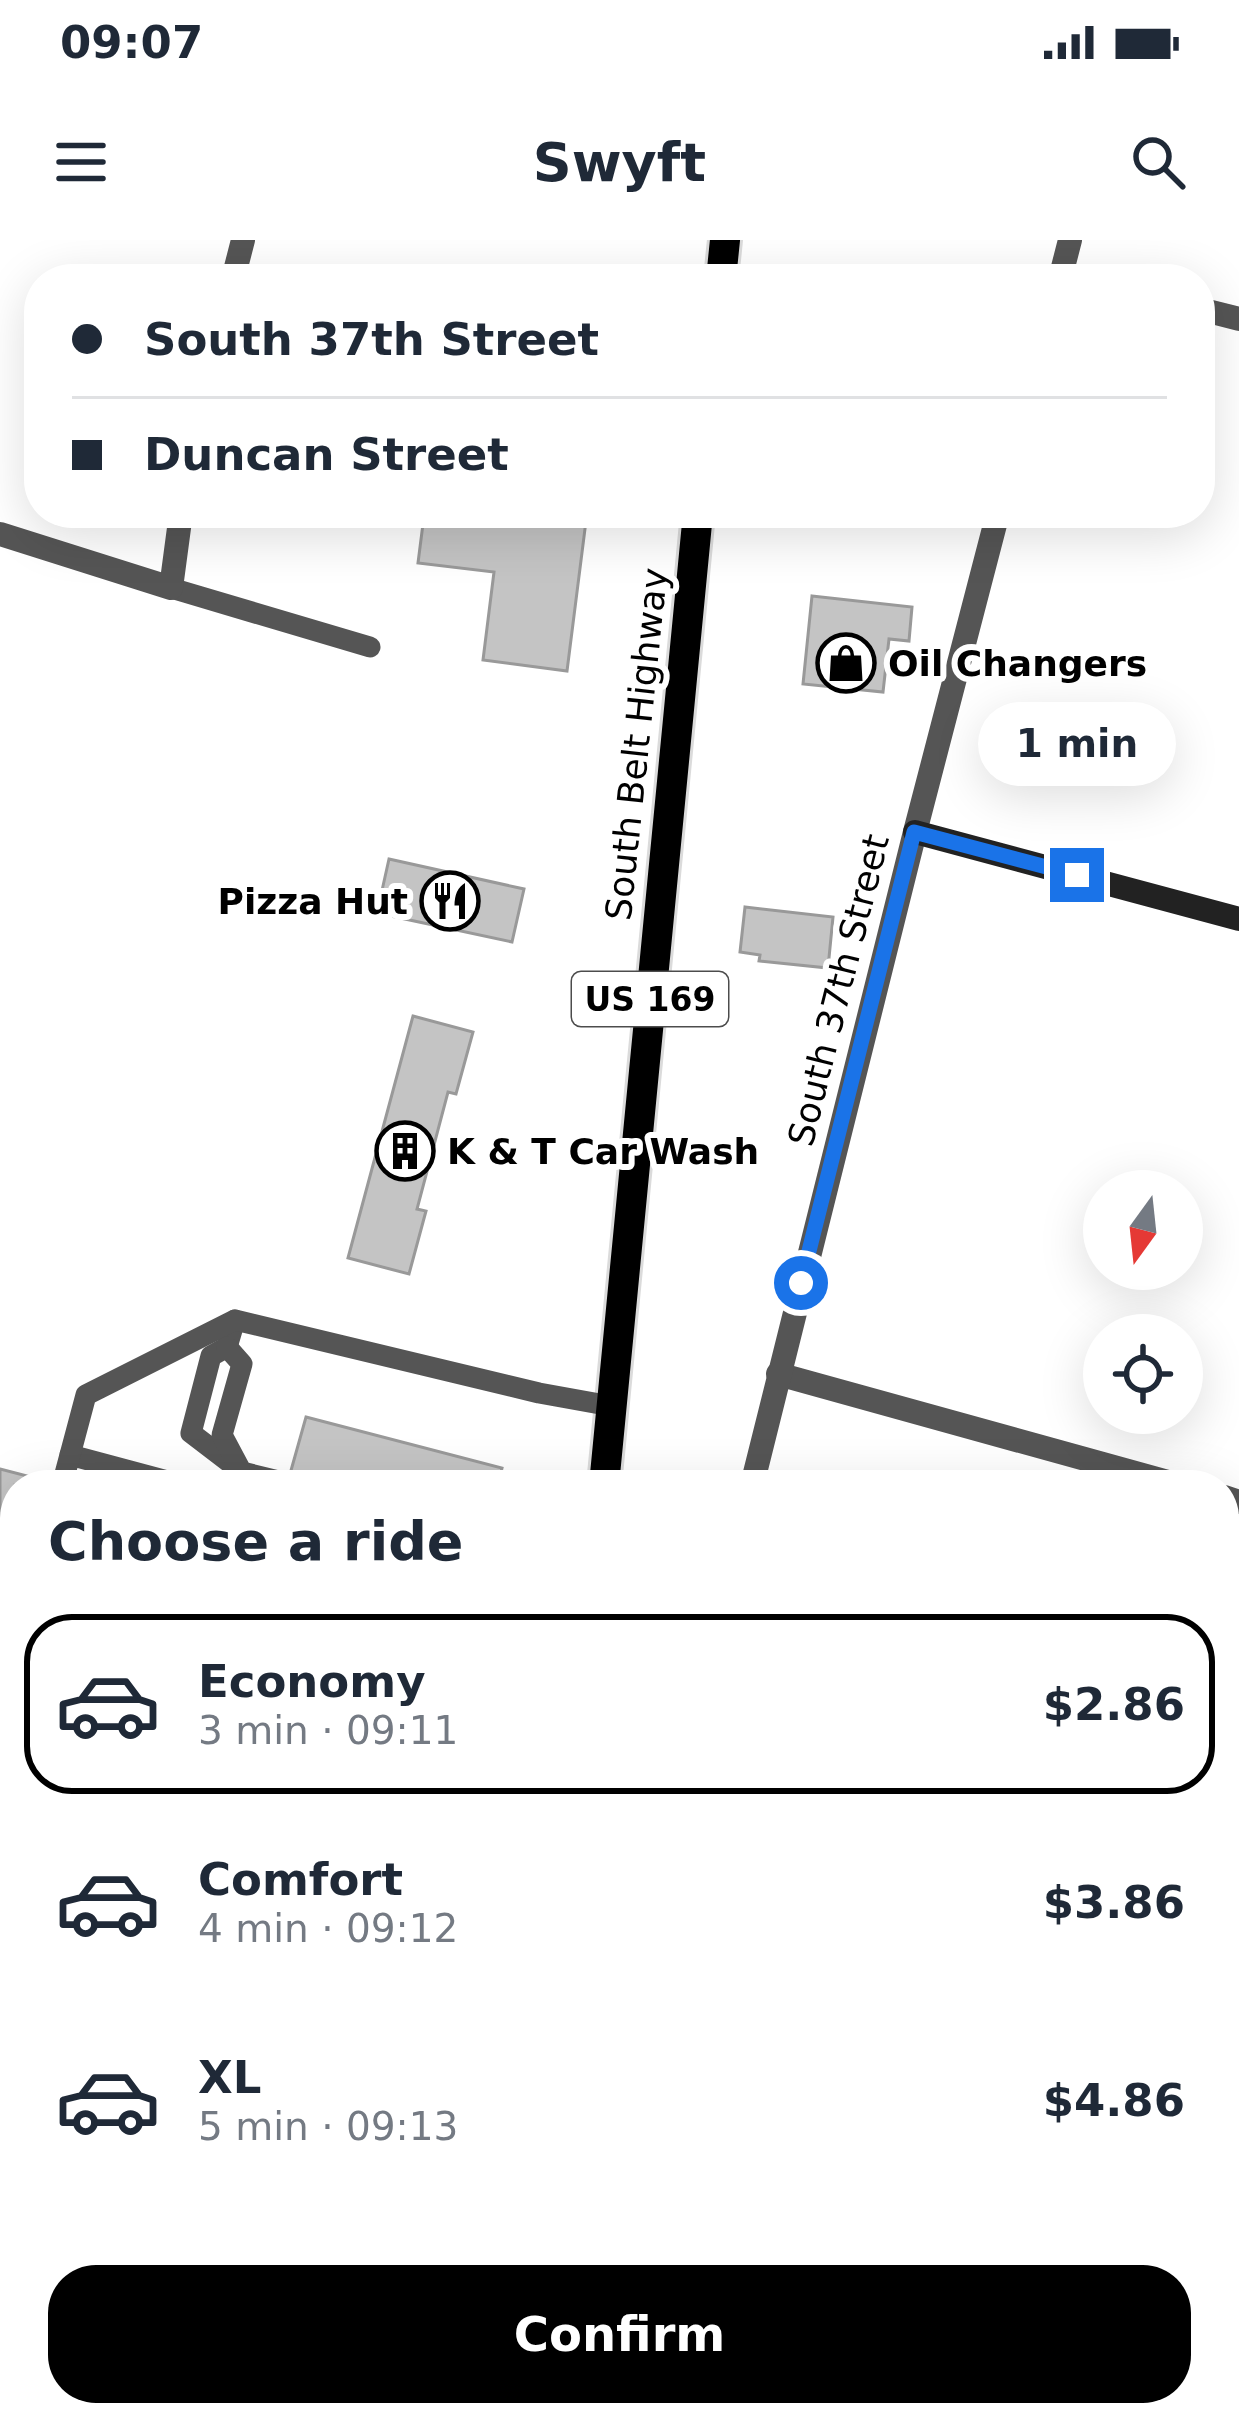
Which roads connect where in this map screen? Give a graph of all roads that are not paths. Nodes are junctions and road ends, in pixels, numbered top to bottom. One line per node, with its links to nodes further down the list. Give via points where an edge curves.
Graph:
1 (179, 528): 5 (street)
2 (697, 528): 12 (main road, South Belt Highway / US 169)
3 (994, 528): 7 (street, South 37th Street)
4 (0, 534): 5 (street)
5 (171, 588): 6 (lane)
6 (370, 647)
7 (914, 832): 8 (street); 11 (street, South 37th Street)
8 (1239, 919)
9 (235, 1320): 10 (lane); 12 (lane); 13 (lane, via 86,1395)
10 (227, 1347): 16 (lane, via 211,1356 191,1433); 17 (lane, via 242,1364 222,1435)
11 (778, 1374): 19 (street, South 37th Street); 20 (street)
12 (611, 1406): 18 (main road, South Belt Highway / US 169)
13 (70, 1455): 14 (lane); 15 (lane)
14 (66, 1470)
15 (126, 1470)
16 (239, 1470)
17 (241, 1470)
18 (605, 1470)
19 (756, 1470)
20 (1125, 1470)

